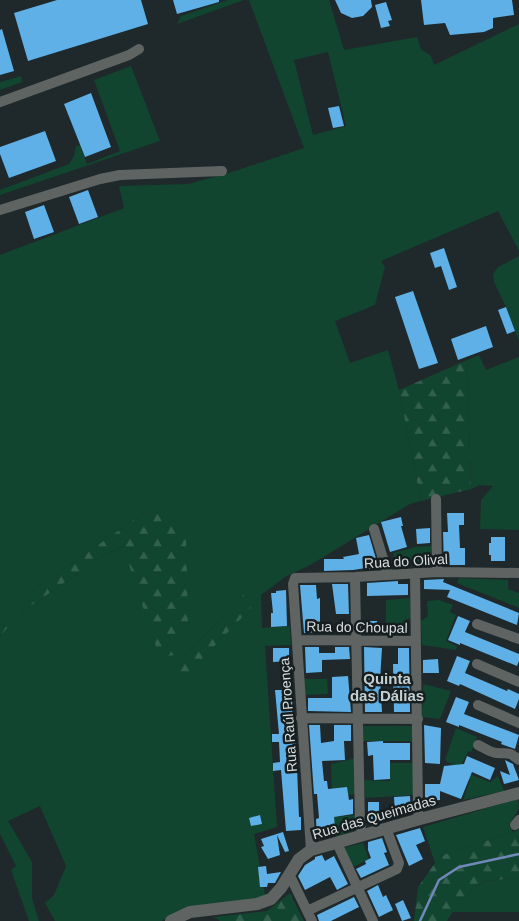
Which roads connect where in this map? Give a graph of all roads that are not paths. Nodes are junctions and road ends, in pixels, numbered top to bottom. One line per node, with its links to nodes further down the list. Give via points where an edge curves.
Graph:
1 (139, 49): 2 (street)
2 (0, 102)
3 (222, 171): 4 (street, via 120,175)
4 (0, 210)
5 (436, 499): 7 (street)
6 (374, 529): 10 (street)
7 (437, 572): 8 (street, Rua do Olival); 9 (street, Rua do Olival)
8 (519, 573)
9 (415, 574): 10 (street, Rua do Olival); 17 (street)
10 (388, 575): 11 (street, Rua do Olival)
11 (355, 577): 12 (street, Rua do Olival); 16 (street)
12 (295, 578): 15 (street, Rua Raúl Proença)
13 (477, 624): 14 (street)
14 (519, 639)
15 (297, 640): 16 (street, Rua do Choupal); 21 (street, Rua Raúl Proença)
16 (356, 640): 17 (street, Rua do Choupal); 22 (street)
17 (416, 641): 23 (street)
18 (477, 664): 19 (street)
19 (519, 682)
20 (478, 705): 24 (street)
21 (301, 718): 22 (street); 32 (street, Rua Raúl Proença)
22 (358, 718): 23 (street); 30 (street)
23 (418, 719): 28 (street)
24 (519, 723)
25 (478, 745): 26 (street, via 496,753 510,753)
26 (519, 760)
27 (519, 793): 28 (street, Rua das Queimadas)
28 (420, 818): 29 (street, Rua das Queimadas)
29 (386, 828): 30 (street, Rua das Queimadas); 34 (street, via 399,866)
30 (362, 835): 31 (street, Rua das Queimadas)
31 (337, 843): 32 (street, Rua das Queimadas); 34 (street)
32 (312, 850): 36 (street, Rua das Queimadas, via 299,859 271,899 257,904 190,912)
33 (292, 880): 35 (street)
34 (358, 887): 35 (street); 38 (street)
35 (307, 911): 37 (street)
36 (171, 921)
37 (312, 921)
38 (373, 921)

